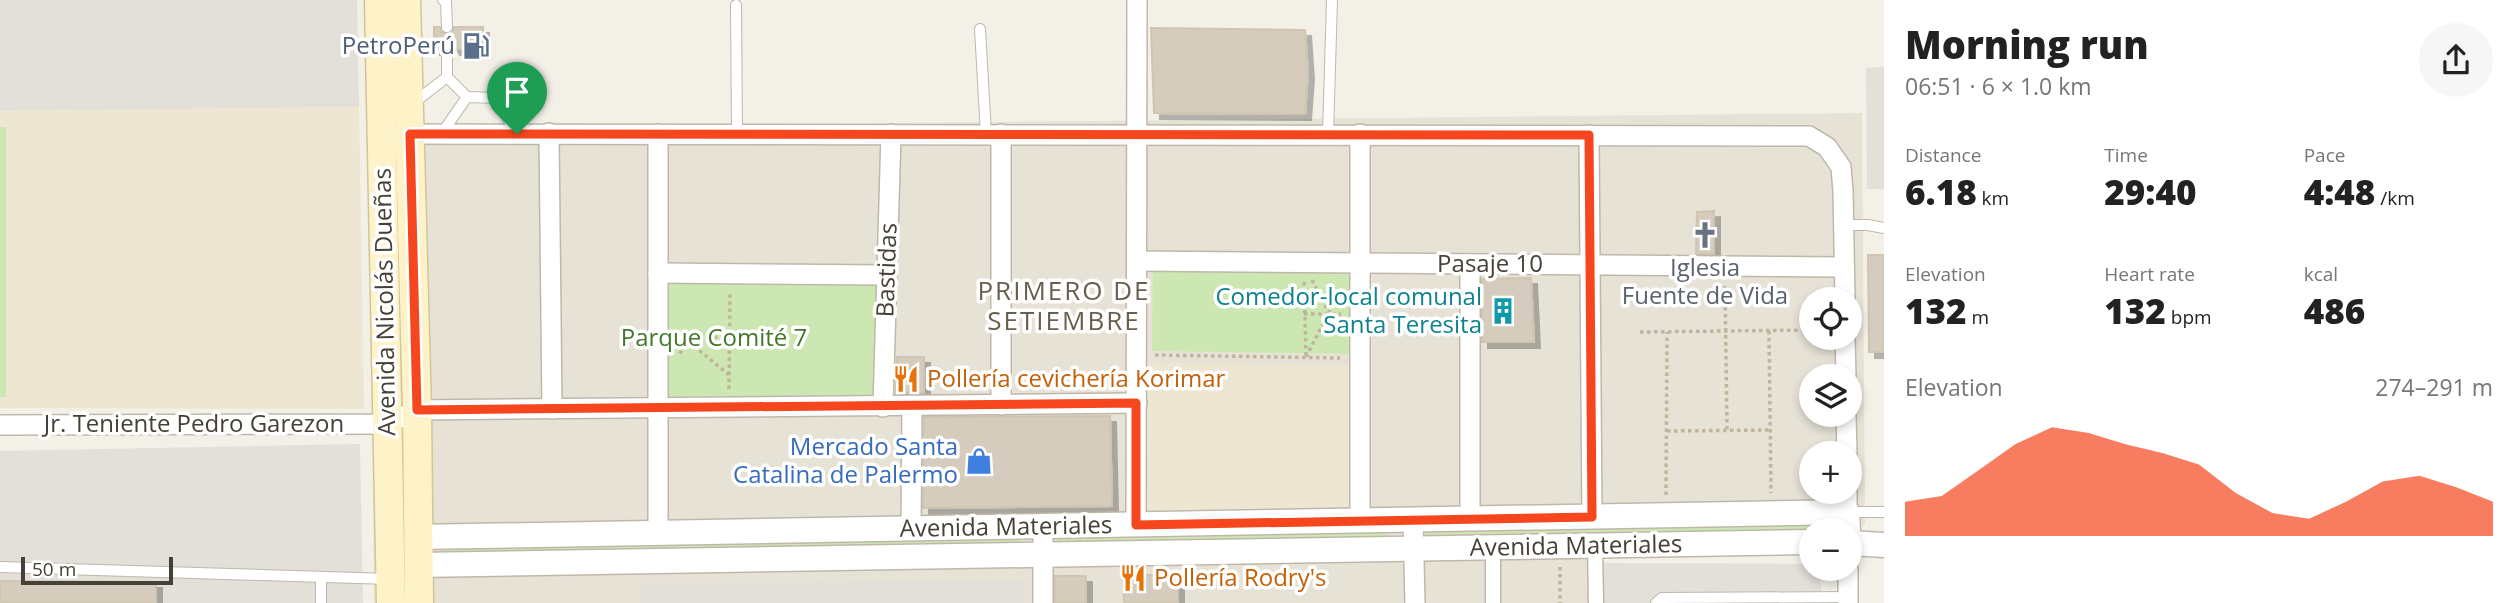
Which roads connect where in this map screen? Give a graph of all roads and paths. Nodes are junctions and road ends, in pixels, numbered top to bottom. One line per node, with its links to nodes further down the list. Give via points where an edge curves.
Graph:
1 (379, 0): 13 (main road, Avenida Nicolás Dueñas)
2 (406, 0): 12 (main road, Avenida Nicolás Dueñas)
3 (443, 0): 7 (lane)
4 (1137, 0): 21 (street)
5 (1332, 0): 22 (lane)
6 (736, 5): 18 (lane)
7 (447, 27)
8 (980, 29): 20 (lane)
9 (447, 49): 10 (lane)
10 (447, 77): 11 (lane); 12 (lane)
11 (467, 97): 14 (lane); 15 (lane, via 496,98)
12 (409, 120): 13 (street); 14 (street); 58 (main road, Avenida Nicolás Dueñas)
13 (382, 134): 59 (main road, Avenida Nicolás Dueñas)
14 (442, 134): 15 (street)
15 (517, 134): 16 (street)
16 (549, 134): 17 (street); 57 (street)
17 (658, 134): 18 (street); 34 (street)
18 (737, 134): 19 (street)
19 (891, 134): 20 (street); 36 (street, Bastidas)
20 (993, 134): 21 (street); 53 (street)
21 (1137, 134): 22 (street); 27 (street)
22 (1328, 134): 23 (street)
23 (1360, 134): 24 (street); 29 (street)
24 (1589, 135): 25 (street, via 1809,136 1827,147 1841,167); 31 (street)
25 (1844, 225): 26 (lane); 33 (street)
26 (1884, 228)
27 (1137, 261): 28 (street, Pasaje 10); 47 (street)
28 (1303, 262): 29 (street, Pasaje 10); 38 (path); 39 (path)
29 (1357, 263): 30 (street, Pasaje 10); 39 (path); 49 (street)
30 (1470, 264): 31 (street, Pasaje 10); 69 (street)
31 (1589, 265): 32 (street, Pasaje 10); 68 (street)
32 (1724, 266): 33 (street, Pasaje 10); 45 (path)
33 (1844, 267): 37 (street)
34 (658, 272): 35 (street); 56 (street)
35 (730, 272): 36 (street); 46 (path)
36 (886, 275): 55 (street, Bastidas)
37 (1845, 287)
38 (1304, 314): 39 (path); 48 (path)
39 (1328, 314): 40 (path); 48 (path); 49 (path)
40 (1341, 314)
41 (1799, 330): 42 (path)
42 (1769, 331): 45 (path); 61 (path)
43 (1640, 332): 44 (path)
44 (1667, 332): 45 (path); 62 (path)
45 (1726, 332): 63 (path)
46 (729, 335): 50 (path); 50 (path, via 687,342)
47 (1136, 355): 48 (path); 51 (street)
48 (1306, 357): 49 (path)
49 (1357, 358): 71 (street)
50 (729, 375): 54 (path)
51 (1136, 403): 53 (street); 72 (street)
52 (912, 405): 53 (street); 55 (street); 74 (street)
53 (1001, 405)
54 (729, 407): 55 (street); 56 (street)
55 (883, 407)
56 (657, 408): 57 (street); 75 (street)
57 (552, 409): 58 (street)
58 (417, 410): 59 (street); 83 (main road, Avenida Nicolás Dueñas)
59 (387, 424): 60 (street, Jr. Teniente Pedro Garezon); 88 (main road, Avenida Nicolás Dueñas)
60 (0, 425)
61 (1770, 430): 63 (path); 66 (path)
62 (1666, 431): 63 (path); 67 (path)
63 (1727, 431)
64 (1847, 511): 65 (lane); 66 (street, Avenida Materiales)
65 (1884, 512)
66 (1771, 514): 67 (street, Avenida Materiales)
67 (1666, 515): 68 (street, Avenida Materiales)
68 (1592, 517): 69 (street, Avenida Materiales)
69 (1470, 519): 70 (street, Avenida Materiales)
70 (1413, 520): 71 (street, Avenida Materiales); 82 (street)
71 (1360, 521): 72 (street, Avenida Materiales)
72 (1136, 525): 73 (street, Avenida Materiales)
73 (1043, 526): 74 (street, Avenida Materiales); 84 (street)
74 (911, 529): 75 (street, Avenida Materiales)
75 (658, 533): 83 (street, Avenida Materiales)
76 (1799, 542): 80 (street, Avenida Materiales)
77 (1862, 544): 78 (street)
78 (1884, 545)
79 (1559, 546): 80 (street, Avenida Materiales); 81 (street, Avenida Materiales); 95 (path)
80 (1595, 546): 96 (street)
81 (1493, 547): 82 (street, Avenida Materiales); 94 (street)
82 (1414, 549): 84 (street, Avenida Materiales); 93 (street)
83 (417, 551): 84 (street, Avenida Materiales); 91 (main road, Avenida Nicolás Dueñas)
84 (1043, 555): 92 (street)
85 (0, 567): 86 (lane)
86 (321, 578): 88 (lane); 90 (lane)
87 (1848, 581): 89 (street)
88 (391, 591)
89 (1848, 600): 97 (lane, via 1662,598)
90 (321, 603)
91 (419, 603)
92 (1043, 603)
93 (1415, 603)
94 (1493, 603)
95 (1560, 603)
96 (1596, 603)
97 (1656, 603)

